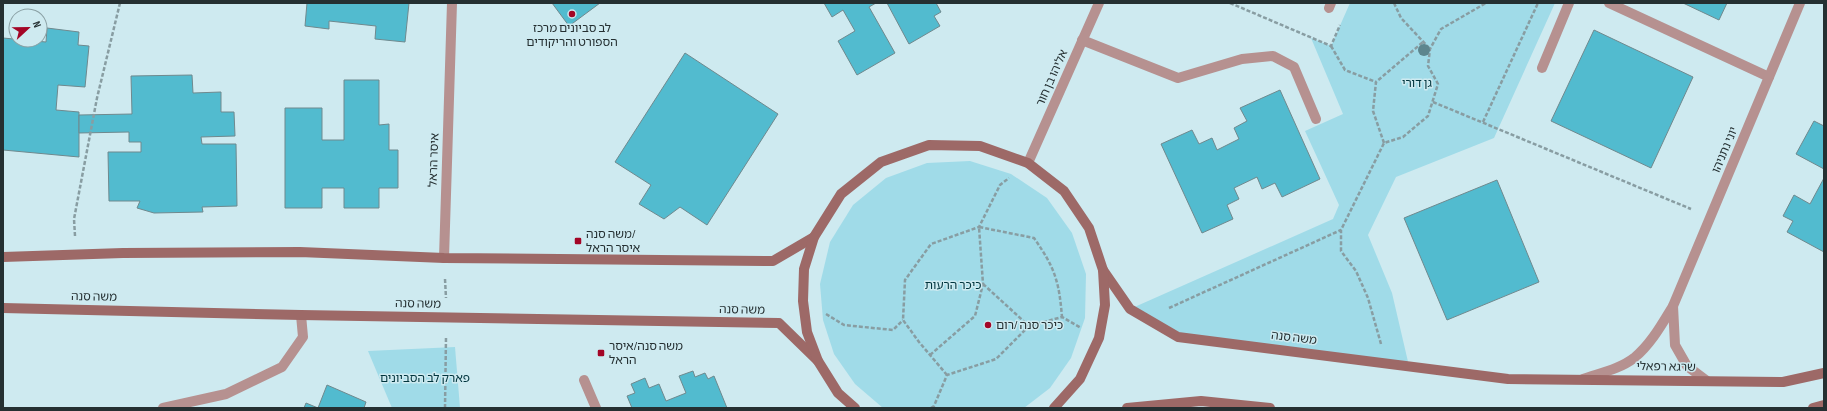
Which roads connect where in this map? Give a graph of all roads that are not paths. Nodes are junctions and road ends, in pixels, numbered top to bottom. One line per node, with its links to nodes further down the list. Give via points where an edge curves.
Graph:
1 (452, 3): 13 (street, איסר הראל)
2 (1099, 3): 6 (street, אליהו בן חור)
3 (1569, 3): 7 (street)
4 (1609, 3): 8 (street)
5 (1800, 3): 8 (street, יוני נתניהו)
6 (1082, 40): 9 (street, via 1178,78 1242,59 1273,56 1294,67); 10 (street, אליהו בן חור)
7 (1542, 68)
8 (1769, 77): 15 (street, יוני נתניהו)
9 (1316, 119)
10 (1028, 163): 11 (street, via 980,146 929,145 881,162 841,194); 14 (street, via 1064,191 1089,228)
11 (814, 237): 13 (street, via 774,260); 18 (street, via 804,268 803,301 807,332)
12 (3, 257): 13 (street, via 300,252)
13 (444, 258)
14 (1103, 270): 20 (street, משה סנה, via 1130,309 1178,337); 28 (street, via 1105,305 1099,338 1080,379)
15 (1673, 306): 21 (street, יוני נתניהו, via 1655,335 1634,358 1614,369); 23 (street, יוני נתניהו, via 1675,345 1687,366)
16 (3, 308): 17 (street, משה סנה)
17 (301, 315): 18 (street, משה סנה, via 780,324); 25 (street, via 303,337 282,367 226,394)
18 (818, 361): 27 (street, via 838,393)
19 (1824, 374): 23 (street, שרגא רפאלי, via 1783,382)
20 (1508, 379): 21 (street, שרגא רפאלי)
21 (1583, 379): 23 (street, שרגא רפאלי)
22 (584, 380): 26 (street)
23 (1707, 381)
24 (1824, 405): 31 (street)
25 (163, 408)
26 (596, 408)
27 (854, 408)
28 (1054, 408)
29 (1126, 408): 30 (street, via 1201,400)
30 (1270, 408)
31 (1813, 408)

